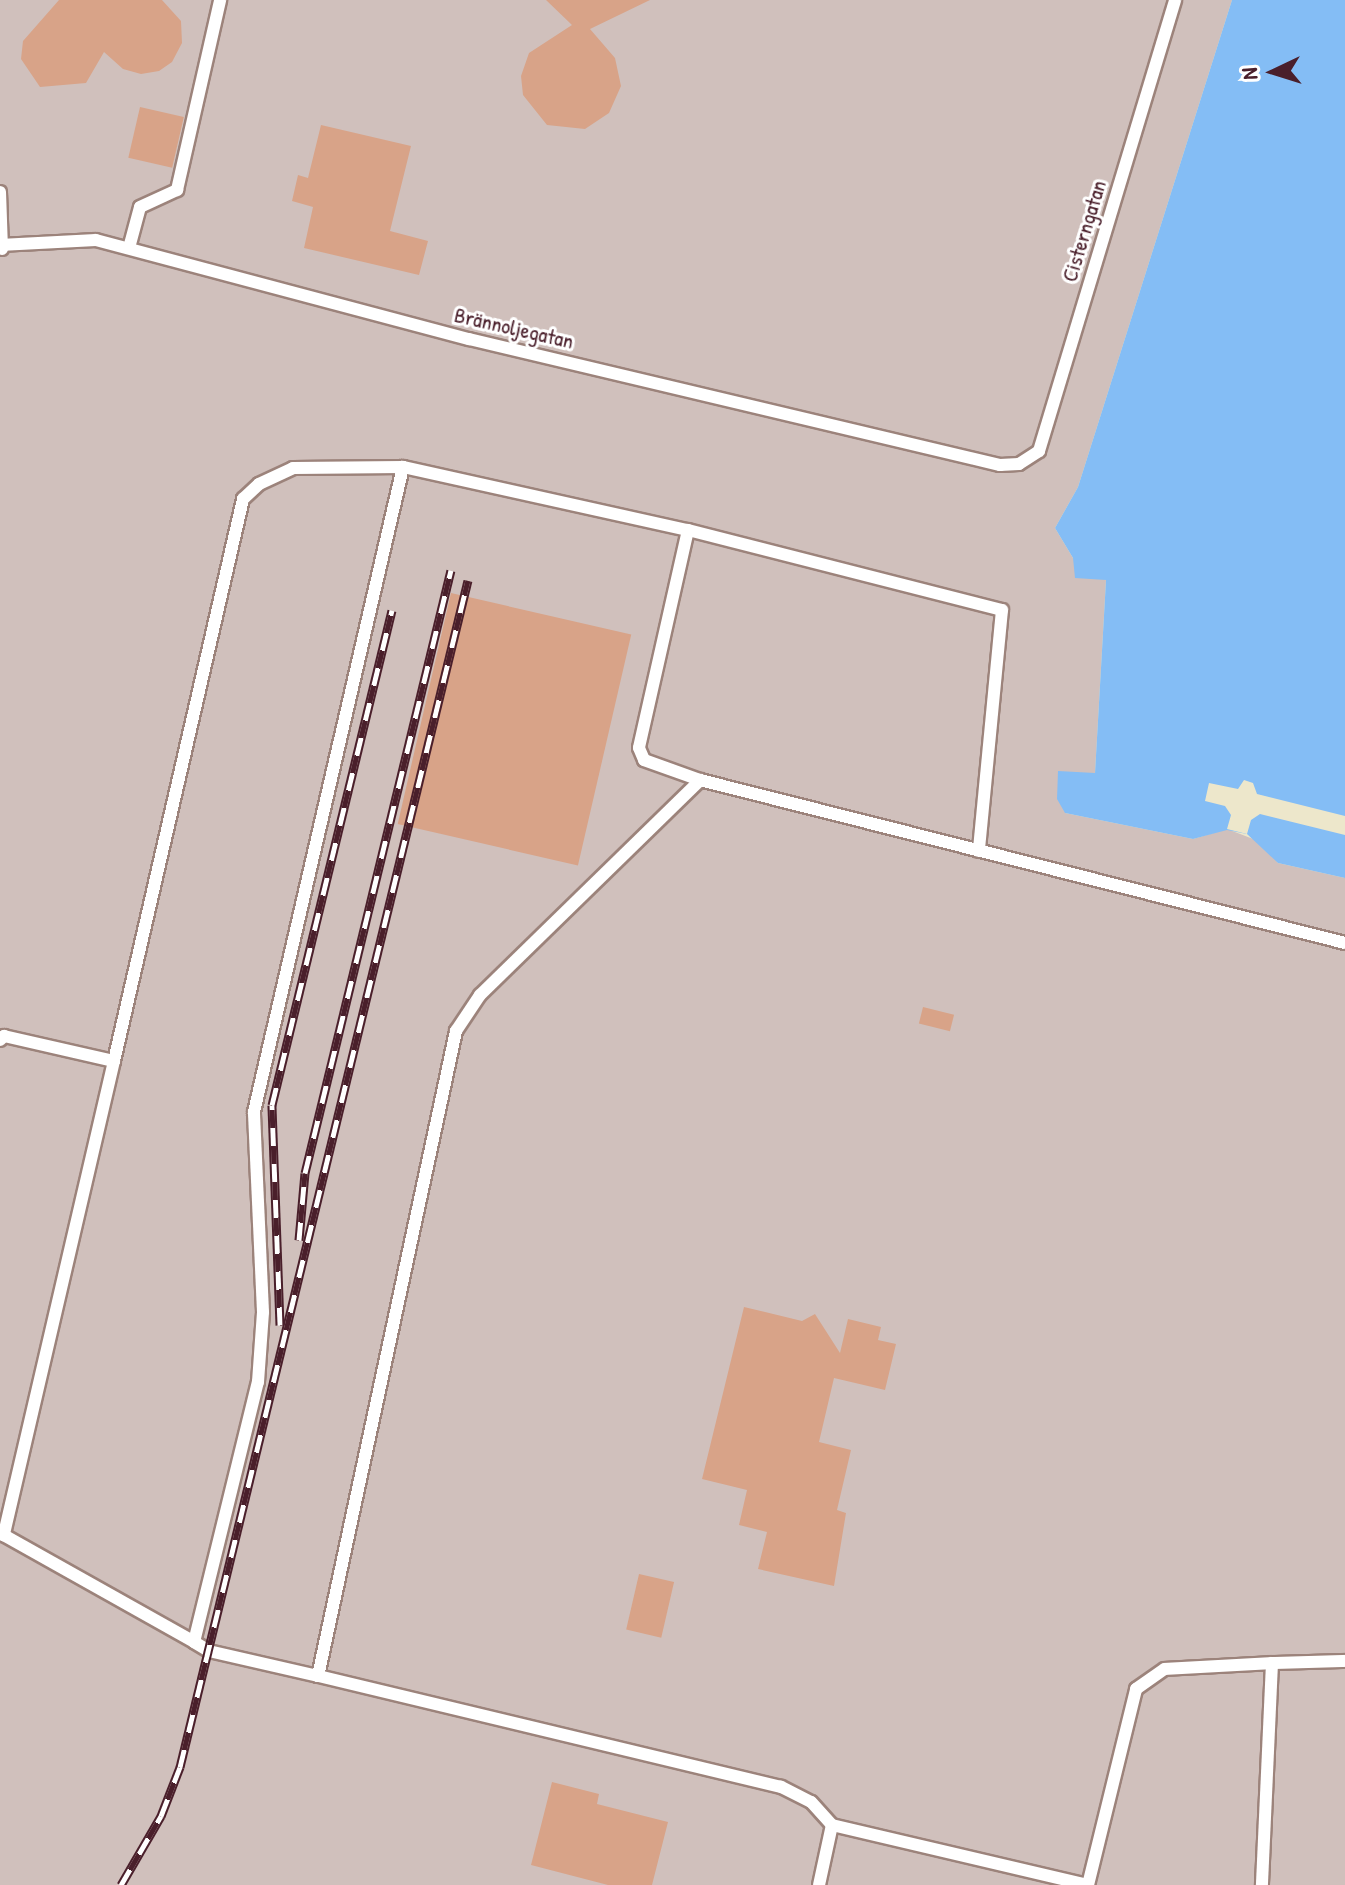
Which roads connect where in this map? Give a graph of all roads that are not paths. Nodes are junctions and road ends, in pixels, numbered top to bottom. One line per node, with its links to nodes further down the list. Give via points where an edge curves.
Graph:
1 (220, 0): 5 (lane, via 177,190 140,207)
2 (1175, 0): 6 (lane, Cisterngatan, via 1039,451)
3 (0, 192): 4 (lane)
4 (2, 247): 5 (lane, Brännoljegatan, via 96,240)
5 (129, 248): 6 (lane, Brännoljegatan, via 469,339 1000,465)
6 (1019, 464)
7 (403, 467): 8 (lane); 13 (lane, via 293,468 259,484 243,499); 15 (lane, via 254,1112 263,1312 258,1382)
8 (688, 530): 9 (lane, via 639,748 644,760); 10 (lane, via 1002,610)
9 (700, 780): 10 (lane); 18 (lane, via 480,995 456,1031)
10 (979, 851): 11 (lane)
11 (1345, 943)
12 (0, 1040): 13 (lane, via 4,1036)
13 (114, 1061): 14 (lane)
14 (2, 1534): 15 (lane)
15 (194, 1642): 18 (lane, via 209,1651)
16 (1345, 1661): 17 (lane)
17 (1272, 1663): 21 (lane, via 1165,1669 1136,1689); 22 (lane)
18 (318, 1676): 19 (lane, via 781,1787 811,1802)
19 (832, 1825): 20 (lane); 21 (lane)
20 (819, 1885)
21 (1088, 1885)
22 (1262, 1885)

